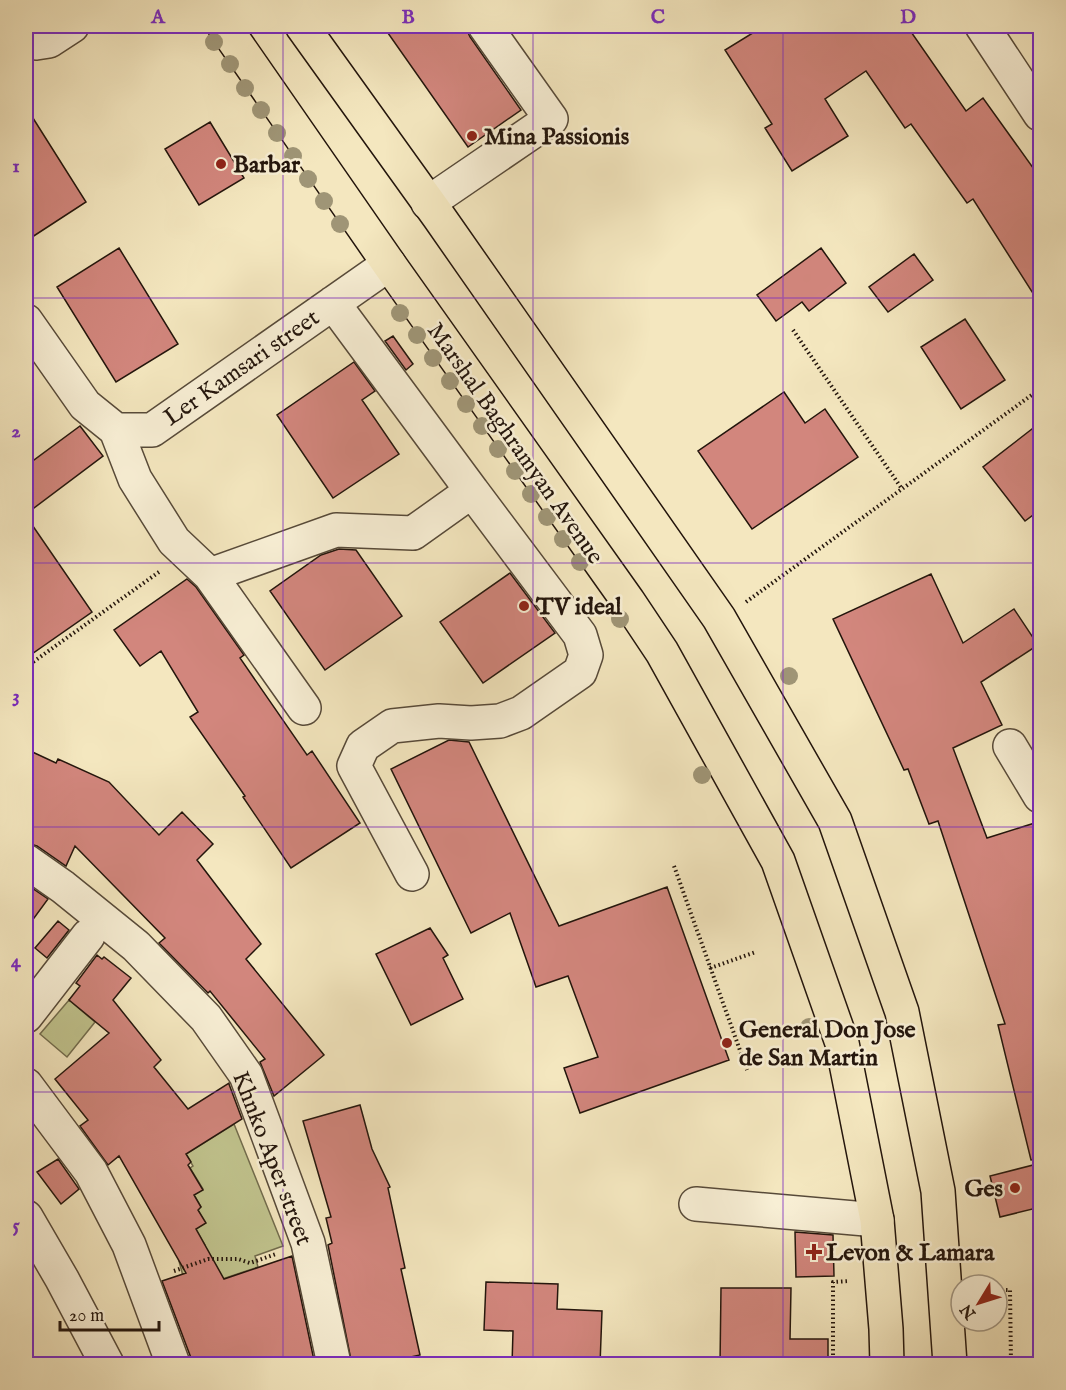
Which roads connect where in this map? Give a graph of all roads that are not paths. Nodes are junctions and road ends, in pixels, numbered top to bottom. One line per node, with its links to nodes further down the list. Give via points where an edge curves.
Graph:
1 (72, 26): 6 (street, via 49,41 36,43)
2 (224, 26): 9 (main road, Marshal Baghramyan Avenue)
3 (302, 26): 8 (main road)
4 (485, 26): 8 (street, via 551,119)
5 (982, 26): 7 (street)
6 (26, 37)
7 (1041, 114)
8 (428, 203): 30 (main road, via 719,618 835,821 902,1012 938,1191)
9 (389, 264): 10 (street, Ler Kamsari street); 25 (main road, Marshal Baghramyan Avenue, via 662,652 778,861 842,1042)
10 (333, 303): 12 (street, Ler Kamsari street, via 152,430); 13 (street)
11 (26, 321): 12 (street, via 85,405)
12 (116, 430): 14 (street, via 135,479 174,541)
13 (472, 491): 14 (street, via 413,533 336,530); 19 (street, via 580,635 586,655 580,672 521,713 500,721 392,726 363,746 354,766)
14 (210, 575): 15 (street)
15 (304, 708)
16 (1010, 746): 17 (street)
17 (1041, 796)
18 (26, 861): 28 (street, Khnko Aper street, via 136,946 206,1018 246,1075 308,1243)
19 (412, 873)
20 (88, 936): 21 (street)
21 (26, 1016)
22 (26, 1084): 27 (street, via 91,1172 129,1245)
23 (696, 1204): 25 (street)
24 (26, 1217): 26 (street)
25 (877, 1220): 29 (main road, Marshal Baghramyan Avenue)
26 (106, 1365)
27 (173, 1365)
28 (334, 1365)
29 (887, 1365)
30 (950, 1365)

